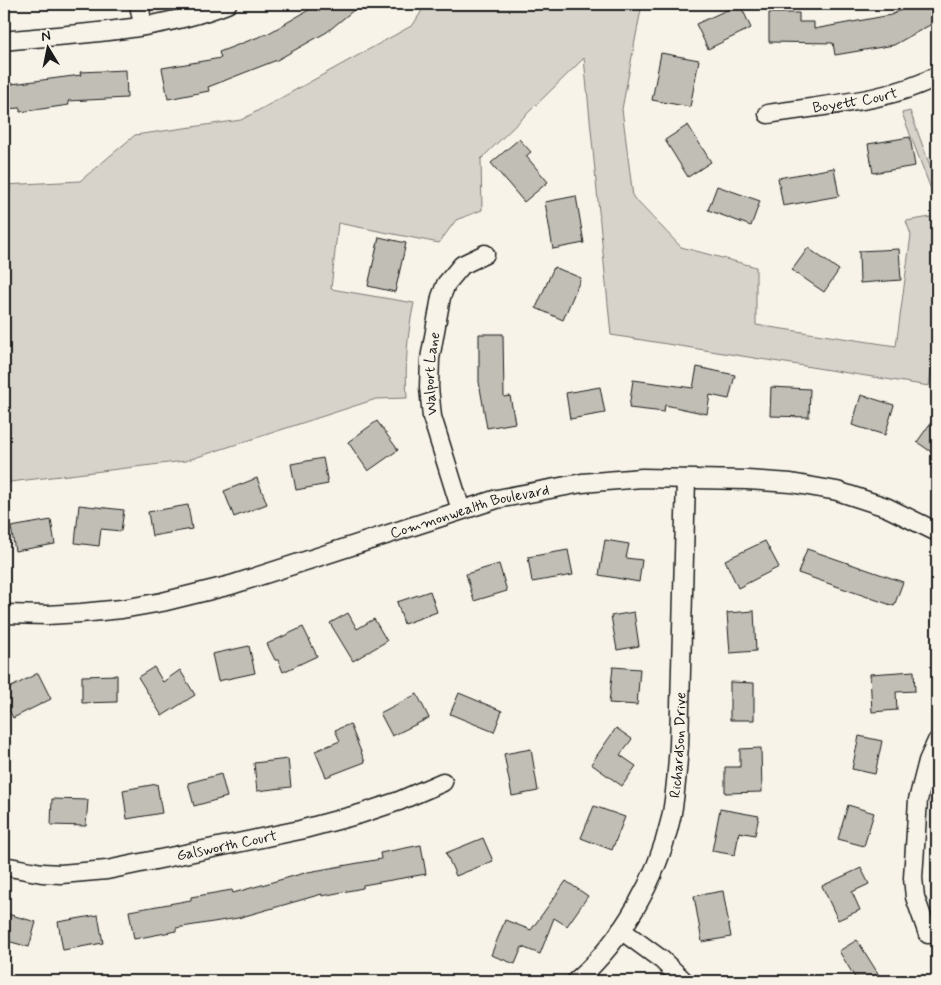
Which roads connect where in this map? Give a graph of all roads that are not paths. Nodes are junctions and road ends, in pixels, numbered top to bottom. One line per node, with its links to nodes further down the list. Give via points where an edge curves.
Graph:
1 (140, 4): 3 (street)
2 (226, 4): 3 (street, via 190,17)
3 (142, 26): 4 (street)
4 (4, 41)
5 (937, 76): 6 (street, Boyett Court, via 874,98)
6 (768, 114)
7 (485, 254): 9 (street, Walport Lane, via 462,265 446,284 430,359 432,418)
8 (686, 479): 9 (street, Commonwealth Boulevard, via 642,478 582,483 497,499); 10 (street, Commonwealth Boulevard, via 791,483 838,492 886,507); 15 (street, Richardson Drive, via 676,787 671,818 657,863)
9 (461, 510): 11 (street, Commonwealth Boulevard, via 231,585 162,602 81,613)
10 (937, 532)
11 (4, 614)
12 (937, 741): 16 (street, via 918,800 913,878 915,898)
13 (443, 782): 14 (street, Galsworth Court, via 399,801 300,830 107,870 60,874)
14 (4, 866)
15 (621, 930): 17 (street, Richardson Drive); 18 (street)
16 (928, 934)
17 (576, 981)
18 (684, 981)

